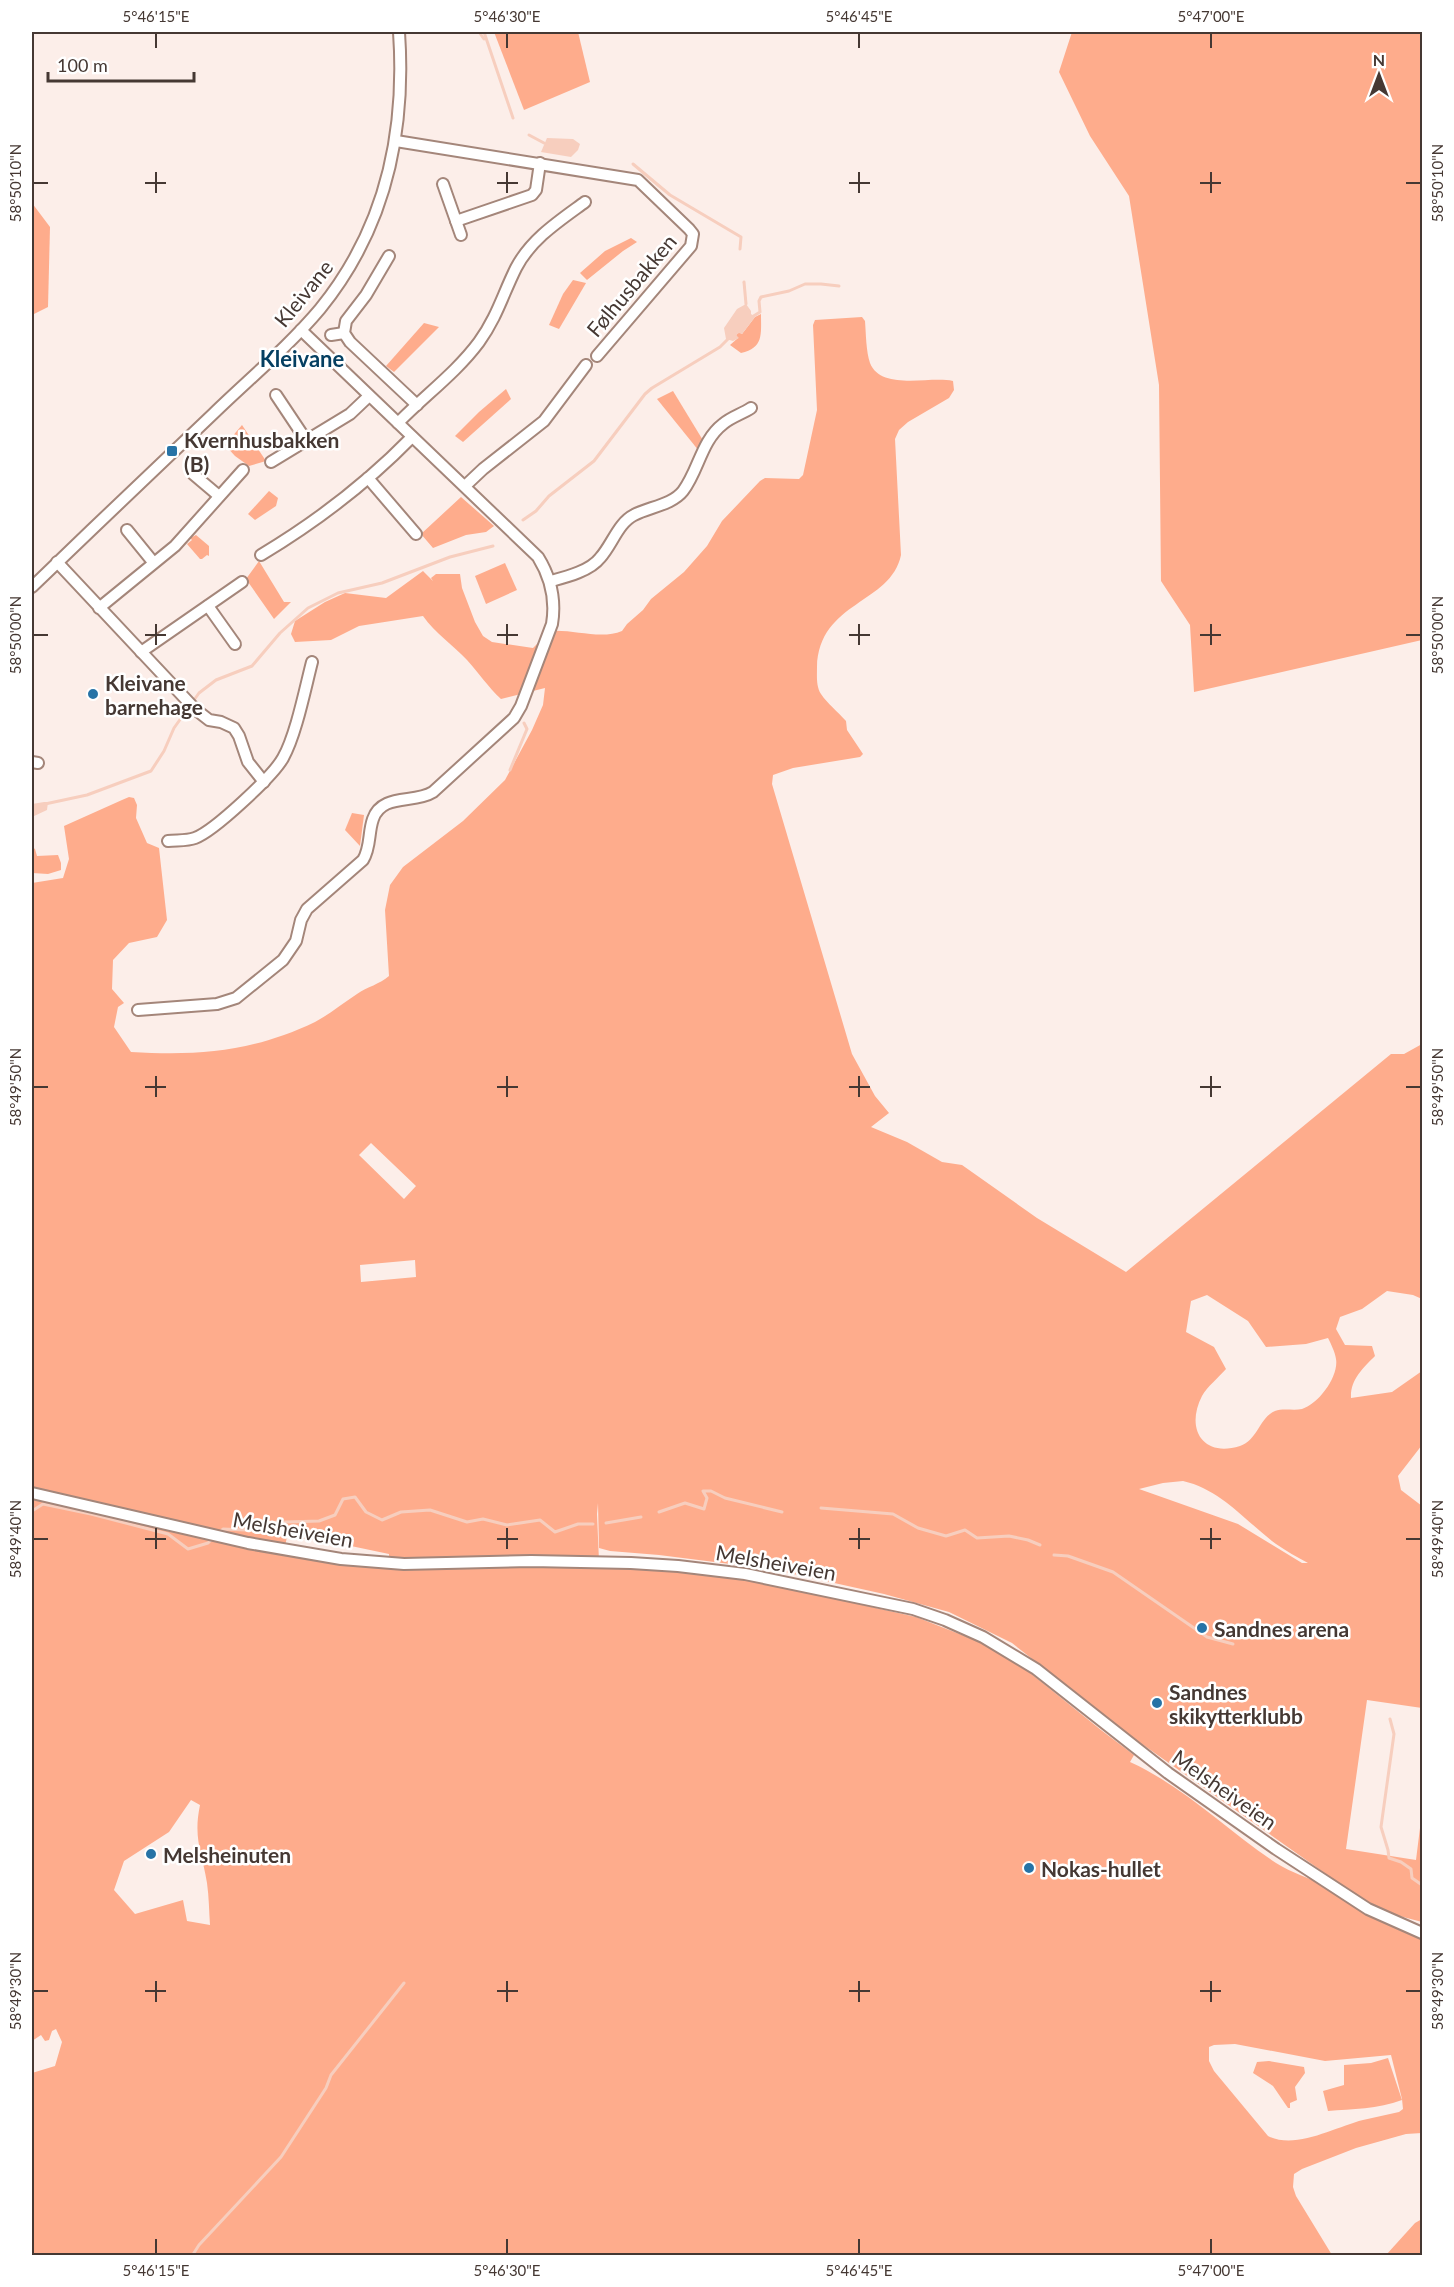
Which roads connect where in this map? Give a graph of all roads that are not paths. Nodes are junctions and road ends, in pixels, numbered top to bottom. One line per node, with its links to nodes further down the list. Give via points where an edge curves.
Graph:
1 (399, 32): 2 (street, Kleivane, via 402,77)
2 (396, 141): 3 (street, Følhusbakken); 9 (street, Kleivane, via 382,197 366,236 343,277)
3 (540, 163): 6 (street, via 532,195); 12 (street, Følhusbakken, via 638,180 693,234 691,246)
4 (443, 184): 6 (street)
5 (585, 201): 16 (street, via 536,241 516,268 482,338)
6 (456, 221): 7 (street)
7 (461, 235)
8 (389, 256): 10 (street, via 346,321)
9 (301, 330): 15 (street); 30 (street, Kleivane)
10 (344, 333): 11 (street); 16 (street)
11 (331, 335)
12 (597, 356)
13 (586, 365): 25 (street, via 544,421)
14 (276, 395): 20 (street)
15 (369, 396): 18 (street); 20 (street, via 350,414)
16 (417, 405): 18 (street)
17 (751, 408): 32 (street, via 717,429 683,491 675,498 625,521 592,565)
18 (398, 423): 19 (street)
19 (412, 437): 24 (street); 25 (street)
20 (306, 440): 21 (street)
21 (271, 462)
22 (243, 470): 26 (street)
23 (193, 474): 26 (street)
24 (368, 478): 28 (street); 29 (street, via 325,513)
25 (465, 486): 32 (street, via 538,557)
26 (219, 496): 31 (street, via 187,534)
27 (127, 530): 31 (street)
28 (416, 534)
29 (261, 555)
30 (57, 562): 34 (street, Kleivane); 36 (street)
31 (153, 562): 36 (street)
32 (551, 581): 42 (street, via 552,624 514,718 433,792 388,802 379,809 373,818 363,860 307,909 296,941 283,960 232,1000)
33 (242, 582): 35 (street)
34 (32, 587)
35 (208, 606): 37 (street); 38 (street)
36 (99, 608): 38 (street)
37 (235, 644)
38 (141, 652): 40 (street, via 204,717 234,728 248,762)
39 (312, 662): 40 (street, via 288,746)
40 (264, 782): 41 (street, via 206,832 189,840)
41 (168, 841)
42 (138, 1010)
43 (32, 1493): 44 (street, Melsheiveien, via 280,1549 386,1563 592,1561 678,1566 725,1571 913,1609 945,1620 1028,1663 1168,1773 1336,1889 1386,1918)
44 (1422, 1933)

